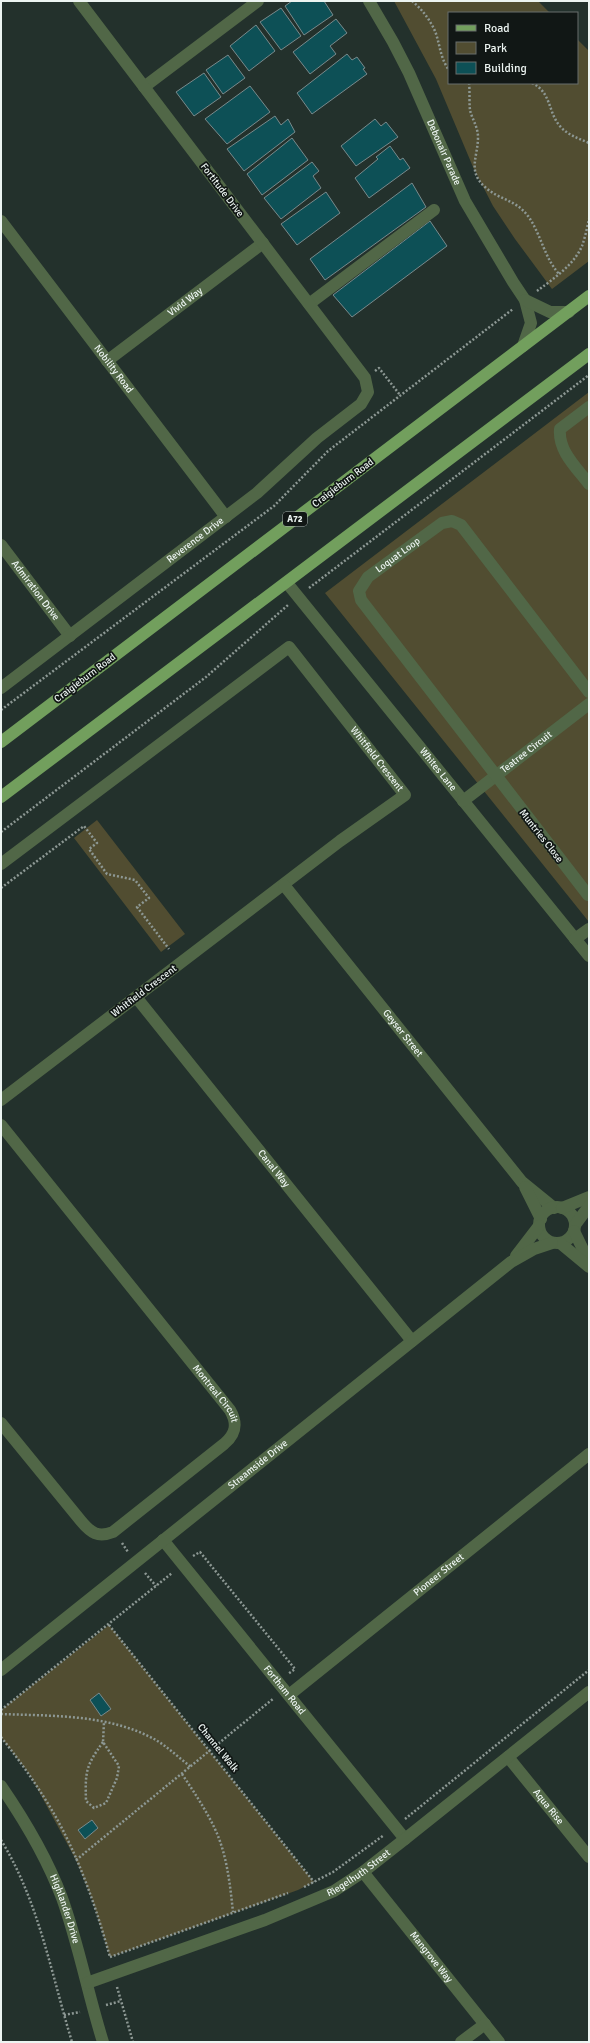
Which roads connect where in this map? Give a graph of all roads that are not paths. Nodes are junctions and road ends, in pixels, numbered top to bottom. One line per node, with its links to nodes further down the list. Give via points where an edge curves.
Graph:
1 (79, 1): 4 (street, Fortitude Drive)
2 (258, 1): 4 (street)
3 (368, 1): 9 (street, Debonair Parade, via 409,73 466,201)
4 (144, 87): 7 (street, Fortitude Drive)
5 (434, 210): 10 (street)
6 (1, 221): 14 (street, Nobility Road)
7 (263, 243): 10 (street, Fortitude Drive); 14 (street, Vivid Way)
8 (589, 296): 11 (main road, Craigieburn Road / A72)
9 (525, 300): 11 (street, via 550,312); 12 (street, via 532,323)
10 (309, 304): 15 (street, Fortitude Drive)
11 (569, 312): 12 (main road, Craigieburn Road / A72)
12 (523, 346): 25 (main road, Craigieburn Road / A72)
13 (589, 354): 20 (main road)
14 (107, 361): 18 (street, Nobility Road)
15 (365, 378): 18 (street, Reverence Drive, via 368,392 361,404 317,438 258,493)
16 (589, 407): 17 (street, via 560,429 559,439 562,448)
17 (589, 484)
18 (226, 517): 21 (street, Reverence Drive)
19 (1, 545): 21 (street, Admiration Drive)
20 (287, 583): 27 (main road); 28 (street, Whites Lane)
21 (70, 636): 22 (street, Reverence Drive)
22 (1, 688)
23 (589, 692): 26 (street, Loquat Loop, via 460,525 452,521 442,523 368,578 359,591 361,600)
24 (589, 704): 26 (street, Teatree Circuit)
25 (1, 742)
26 (495, 776): 28 (street, Teatree Circuit); 31 (street, Muntries Close)
27 (1, 798)
28 (463, 801): 33 (street, Whites Lane)
29 (1, 864): 30 (street, Whitfield Crescent, via 289,647 406,795 340,841)
30 (284, 885): 35 (street, Whitfield Crescent); 38 (street, Geyser Street)
31 (588, 895)
32 (589, 929): 33 (street)
33 (575, 939): 34 (street, Whites Lane)
34 (589, 956)
35 (136, 997): 36 (street, Whitfield Crescent); 48 (street, Canal Way)
36 (1, 1100)
37 (1, 1125): 49 (street, Montreal Circuit, via 230,1410 236,1424 233,1435 224,1444 113,1532 100,1535 93,1533 81,1522)
38 (522, 1182): 41 (street, Geyser Street); 42 (street, Geyser Street)
39 (589, 1197): 41 (street)
40 (589, 1206): 43 (street)
41 (558, 1208): 42 (street, via 548,1210); 43 (street, via 571,1214)
42 (540, 1222): 44 (street, via 543,1236); 45 (street, Streamside Drive)
43 (574, 1228): 44 (street, via 568,1239); 46 (street)
44 (556, 1243): 45 (street, Streamside Drive, via 534,1249); 47 (street)
45 (511, 1262): 48 (street, Streamside Drive)
46 (589, 1262)
47 (589, 1267)
48 (412, 1341): 51 (street, Streamside Drive)
49 (1, 1422)
50 (589, 1454): 54 (street, Pioneer Street)
51 (163, 1540): 52 (street, Streamside Drive); 54 (street, Fortham Road)
52 (2, 1670)
53 (589, 1692): 55 (street, Riegelhuth Street)
54 (289, 1695): 57 (street, Fortham Road)
55 (508, 1757): 57 (street, Riegelhuth Street); 58 (street, Aqua Rise)
56 (1, 1786): 60 (street, Highlander Drive, via 21,1816 62,1899)
57 (405, 1840): 59 (street, Riegelhuth Street)
58 (589, 1857)
59 (363, 1872): 60 (street, Riegelhuth Street, via 334,1891 305,1904); 61 (street, Mangrove Way)
60 (87, 1983): 62 (street, Highlander Drive)
61 (484, 2024): 63 (street); 64 (street, Mangrove Way)
62 (103, 2042)
63 (462, 2042)
64 (499, 2042)

